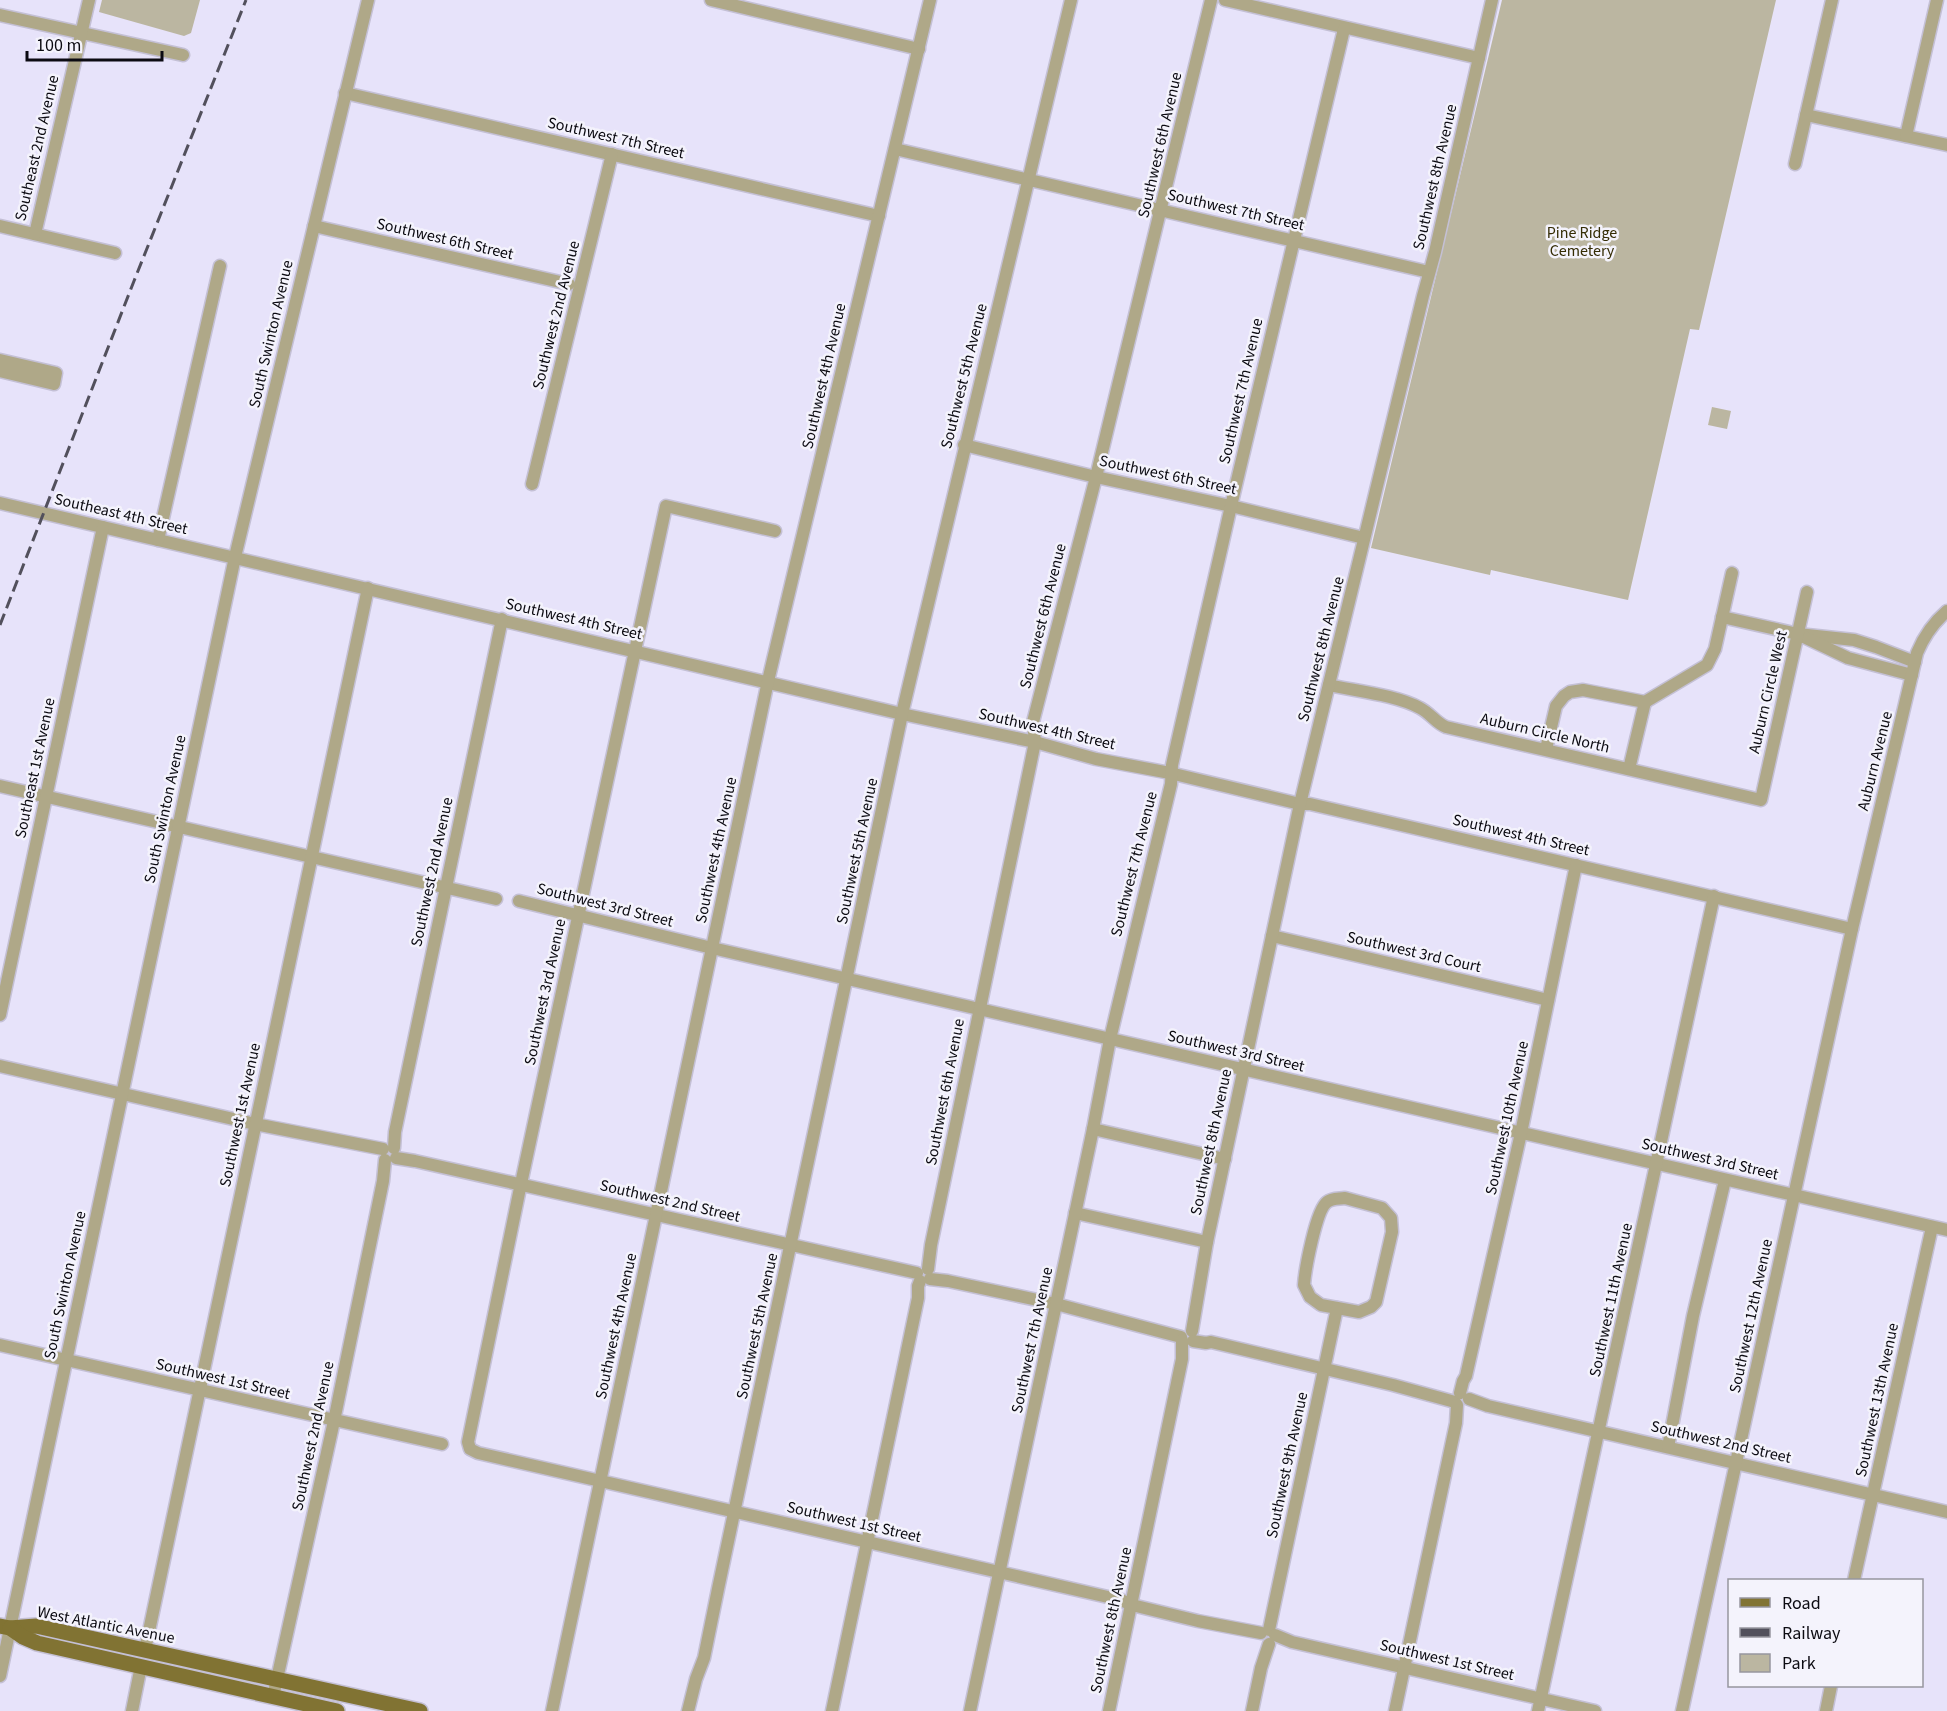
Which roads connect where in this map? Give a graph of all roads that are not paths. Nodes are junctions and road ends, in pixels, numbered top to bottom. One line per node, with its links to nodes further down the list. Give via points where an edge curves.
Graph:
1 (89, 0): 13 (street, Southeast 2nd Avenue)
2 (368, 0): 17 (street, South Swinton Avenue)
3 (711, 0): 14 (street)
4 (930, 0): 14 (street, Southwest 4th Avenue)
5 (1071, 0): 24 (street, Southwest 5th Avenue)
6 (1211, 0): 25 (street, Southwest 6th Avenue)
7 (1225, 0): 12 (street)
8 (1492, 0): 16 (street, Southwest 8th Avenue)
9 (1832, 0): 18 (street)
10 (1937, 0): 19 (street)
11 (0, 15): 13 (street)
12 (1344, 29): 16 (street); 30 (street, Southwest 7th Avenue)
13 (81, 34): 15 (street); 29 (street, Southeast 2nd Avenue)
14 (919, 50): 21 (street, Southwest 4th Avenue)
15 (183, 55)
16 (1479, 58): 33 (street, Southwest 8th Avenue)
17 (345, 93): 22 (street, Southwest 7th Street); 28 (street, South Swinton Avenue)
18 (1806, 115): 19 (street); 23 (street)
19 (1906, 136): 20 (street)
20 (1947, 145)
21 (895, 149): 24 (street, Southwest 7th Street); 26 (street, Southwest 4th Avenue)
22 (612, 154): 26 (street, Southwest 7th Street); 39 (street, Southwest 2nd Avenue)
23 (1795, 164)
24 (1028, 180): 25 (street, Southwest 7th Street); 37 (street, Southwest 5th Avenue)
25 (1161, 210): 30 (street, Southwest 7th Street); 38 (street, Southwest 6th Avenue)
26 (879, 216): 56 (street, Southwest 4th Avenue)
27 (0, 226): 29 (street)
28 (314, 226): 34 (street, Southwest 6th Street); 46 (street, South Swinton Avenue)
29 (34, 234): 31 (street)
30 (1294, 240): 33 (street, Southwest 7th Street); 41 (street, Southwest 7th Avenue)
31 (115, 253)
32 (220, 266): 45 (street)
33 (1429, 272): 44 (street, Southwest 8th Avenue)
34 (569, 284)
35 (0, 360): 36 (street, via 56,373 54,384)
36 (0, 371)
37 (964, 445): 38 (street, Southwest 6th Street); 59 (street, Southwest 5th Avenue)
38 (1096, 477): 41 (street, Southwest 6th Street); 60 (street, Southwest 6th Avenue, via 1033,722)
39 (532, 484)
40 (0, 503): 42 (street, Southeast 4th Street)
41 (1231, 506): 44 (street, Southwest 6th Street); 63 (street, Southwest 7th Avenue)
42 (103, 527): 45 (street, Southeast 4th Street); 65 (street, Southeast 1st Avenue)
43 (776, 531): 54 (street, Southwest 3rd Avenue, via 666,506)
44 (1364, 538): 57 (street, Southwest 8th Avenue)
45 (158, 540): 46 (street, Southeast 4th Street)
46 (235, 557): 48 (street, Southwest 4th Street); 68 (street, South Swinton Avenue)
47 (1732, 573): 51 (street)
48 (368, 588): 52 (street, Southwest 4th Street); 69 (street, Southwest 1st Avenue)
49 (1807, 592): 53 (street, Auburn Circle West)
50 (1947, 611): 55 (street, Auburn Avenue, via 1928,631)
51 (1722, 617): 53 (street); 58 (street, via 1707,665)
52 (502, 619): 54 (street, Southwest 4th Street); 71 (street, Southwest 2nd Avenue)
53 (1798, 634): 55 (street, via 1848,658); 55 (street, via 1854,640 1876,647); 66 (street, Auburn Circle West)
54 (635, 650): 56 (street, Southwest 4th Street); 75 (street, Southwest 3rd Avenue)
55 (1913, 669): 76 (street, Auburn Avenue)
56 (768, 681): 59 (street, Southwest 4th Street); 78 (street, Southwest 4th Avenue)
57 (1329, 685): 61 (street, Auburn Circle North, via 1406,702 1446,727); 67 (street, Southwest 8th Avenue)
58 (1645, 702): 61 (street, via 1583,690 1570,692 1556,706); 62 (street)
59 (902, 714): 60 (street, Southwest 4th Street); 79 (street, Southwest 5th Avenue)
60 (1035, 742): 63 (street, Southwest 4th Street); 81 (street, Southwest 6th Avenue)
61 (1546, 749): 62 (street, Auburn Circle North)
62 (1629, 769): 66 (street, Auburn Circle North)
63 (1170, 773): 67 (street, Southwest 4th Street); 83 (street, Southwest 7th Avenue, via 1171,784)
64 (0, 786): 65 (street)
65 (46, 796): 68 (street); 82 (street, Southeast 1st Avenue)
66 (1761, 800)
67 (1300, 804): 70 (street, Southwest 4th Street); 77 (street, Southwest 8th Avenue)
68 (178, 826): 69 (street); 86 (street, South Swinton Avenue)
69 (312, 857): 71 (street); 87 (street, Southwest 1st Avenue)
70 (1576, 865): 72 (street, Southwest 4th Street); 80 (street, Southwest 10th Avenue)
71 (445, 887): 73 (street); 90 (street, Southwest 2nd Avenue)
72 (1714, 897): 76 (street, Southwest 4th Street); 92 (street, Southwest 11th Avenue)
73 (496, 898)
74 (519, 901): 75 (street, Southwest 3rd Street)
75 (578, 916): 78 (street, Southwest 3rd Street); 94 (street, Southwest 3rd Avenue)
76 (1852, 928): 95 (street, Southwest 12th Avenue)
77 (1272, 936): 80 (street, Southwest 3rd Court); 85 (street, Southwest 8th Avenue)
78 (712, 948): 79 (street, Southwest 3rd Street); 97 (street, Southwest 4th Avenue)
79 (848, 978): 81 (street, Southwest 3rd Street); 101 (street, Southwest 5th Avenue)
80 (1548, 1000): 89 (street, Southwest 10th Avenue)
81 (979, 1009): 83 (street, Southwest 3rd Street); 102 (street, Southwest 6th Avenue)
82 (0, 1015)
83 (1110, 1039): 85 (street, Southwest 3rd Street); 88 (street, Southwest 7th Avenue)
84 (0, 1066): 86 (street, Southwest 2nd Street)
85 (1244, 1069): 89 (street, Southwest 3rd Street); 91 (street, Southwest 8th Avenue)
86 (122, 1093): 87 (street, Southwest 2nd Street); 107 (street, South Swinton Avenue)
87 (255, 1124): 90 (street, Southwest 2nd Street); 109 (street, Southwest 1st Avenue)
88 (1093, 1129): 91 (street); 96 (street, Southwest 7th Avenue)
89 (1521, 1133): 92 (street, Southwest 3rd Street); 110 (street, Southwest 10th Avenue)
90 (390, 1154): 94 (street, Southwest 2nd Street); 111 (street, Southwest 2nd Avenue)
91 (1225, 1159): 100 (street, Southwest 8th Avenue)
92 (1658, 1164): 93 (street, Southwest 3rd Street); 112 (street, Southwest 11th Avenue)
93 (1725, 1180): 95 (street, Southwest 3rd Street); 114 (street)
94 (521, 1185): 97 (street, Southwest 2nd Street); 115 (street, Southwest 3rd Avenue, via 468,1442)
95 (1794, 1195): 98 (street, Southwest 3rd Street); 116 (street, Southwest 12th Avenue)
96 (1075, 1212): 100 (street); 103 (street, Southwest 7th Avenue)
97 (657, 1215): 101 (street, Southwest 2nd Street); 117 (street, Southwest 4th Avenue)
98 (1932, 1227): 99 (street, Southwest 3rd Street); 118 (street, Southwest 13th Avenue)
99 (1947, 1230)
100 (1207, 1242): 105 (street, Southwest 8th Avenue, via 1195,1310 1186,1323)
101 (790, 1246): 102 (street, Southwest 2nd Street); 119 (street, Southwest 5th Avenue)
102 (924, 1275): 103 (street, Southwest 2nd Street); 121 (street, Southwest 6th Avenue)
103 (1056, 1304): 105 (street, Southwest 2nd Street, via 1156,1330 1164,1327); 122 (street, Southwest 7th Avenue)
104 (1337, 1308): 104 (street, via 1310,1297 1304,1285 1319,1213 1327,1202 1345,1198 1382,1208 1391,1218 1392,1232 1376,1302 1359,1312); 108 (street, Southwest 9th Avenue)
105 (1188, 1336): 108 (street, Southwest 2nd Street); 124 (street, Southwest 8th Avenue)
106 (0, 1345): 107 (street, Southwest 1st Street)
107 (66, 1360): 109 (street, Southwest 1st Street); 125 (street, South Swinton Avenue)
108 (1324, 1368): 110 (street, Southwest 2nd Street); 126 (street, Southwest 9th Avenue)
109 (201, 1391): 111 (street, Southwest 1st Street); 127 (street, Southwest 1st Avenue)
110 (1462, 1400): 112 (street, Southwest 2nd Street); 131 (street, Southwest 10th Avenue)
111 (334, 1420): 113 (street, Southwest 1st Street); 133 (street, Southwest 2nd Avenue)
112 (1599, 1431): 114 (street, Southwest 2nd Street); 136 (street, Southwest 11th Avenue)
113 (442, 1444)
114 (1668, 1447): 116 (street, Southwest 2nd Street)
115 (470, 1449): 117 (street, Southwest 1st Street)
116 (1736, 1463): 118 (street, Southwest 2nd Street); 148 (street, Southwest 12th Avenue)
117 (600, 1481): 119 (street, Southwest 1st Street); 140 (street, Southwest 4th Avenue)
118 (1873, 1494): 120 (street, Southwest 2nd Street); 123 (street, Southwest 13th Avenue)
119 (735, 1512): 121 (street, Southwest 1st Street); 141 (street, Southwest 5th Avenue, via 704,1658)
120 (1947, 1512)
121 (868, 1542): 122 (street, Southwest 1st Street); 142 (street, Southwest 6th Avenue)
122 (1000, 1572): 124 (street, Southwest 1st Street); 143 (street, Southwest 7th Avenue)
123 (1854, 1579)
124 (1132, 1605): 126 (street, Southwest 1st Street); 144 (street, Southwest 8th Avenue)
125 (5, 1627): 127 (main road, West Atlantic Avenue, via 36,1626); 129 (main road, West Atlantic Avenue, via 37,1643); 132 (street, South Swinton Avenue)
126 (1267, 1637): 131 (street, Southwest 1st Street); 145 (street, Southwest 9th Avenue)
127 (145, 1650): 128 (main road, West Atlantic Avenue); 129 (main road)
128 (166, 1654): 130 (main road); 133 (main road, West Atlantic Avenue)
129 (118, 1660): 130 (main road, West Atlantic Avenue)
130 (141, 1666): 135 (main road, West Atlantic Avenue); 138 (street)
131 (1404, 1667): 136 (street, Southwest 1st Street); 146 (street, Southwest 10th Avenue)
132 (0, 1676)
133 (277, 1680): 135 (street, Southwest 2nd Avenue); 137 (main road, West Atlantic Avenue)
134 (1831, 1687): 149 (street)
135 (273, 1697): 139 (main road, West Atlantic Avenue)
136 (1540, 1705): 147 (street, Southwest 1st Street)
137 (415, 1710)
138 (132, 1711)
139 (337, 1711)
140 (552, 1711)
141 (688, 1711)
142 (832, 1711)
143 (970, 1711)
144 (1109, 1711)
145 (1252, 1711)
146 (1395, 1711)
147 (1595, 1711)
148 (1682, 1711)
149 (1826, 1711)

